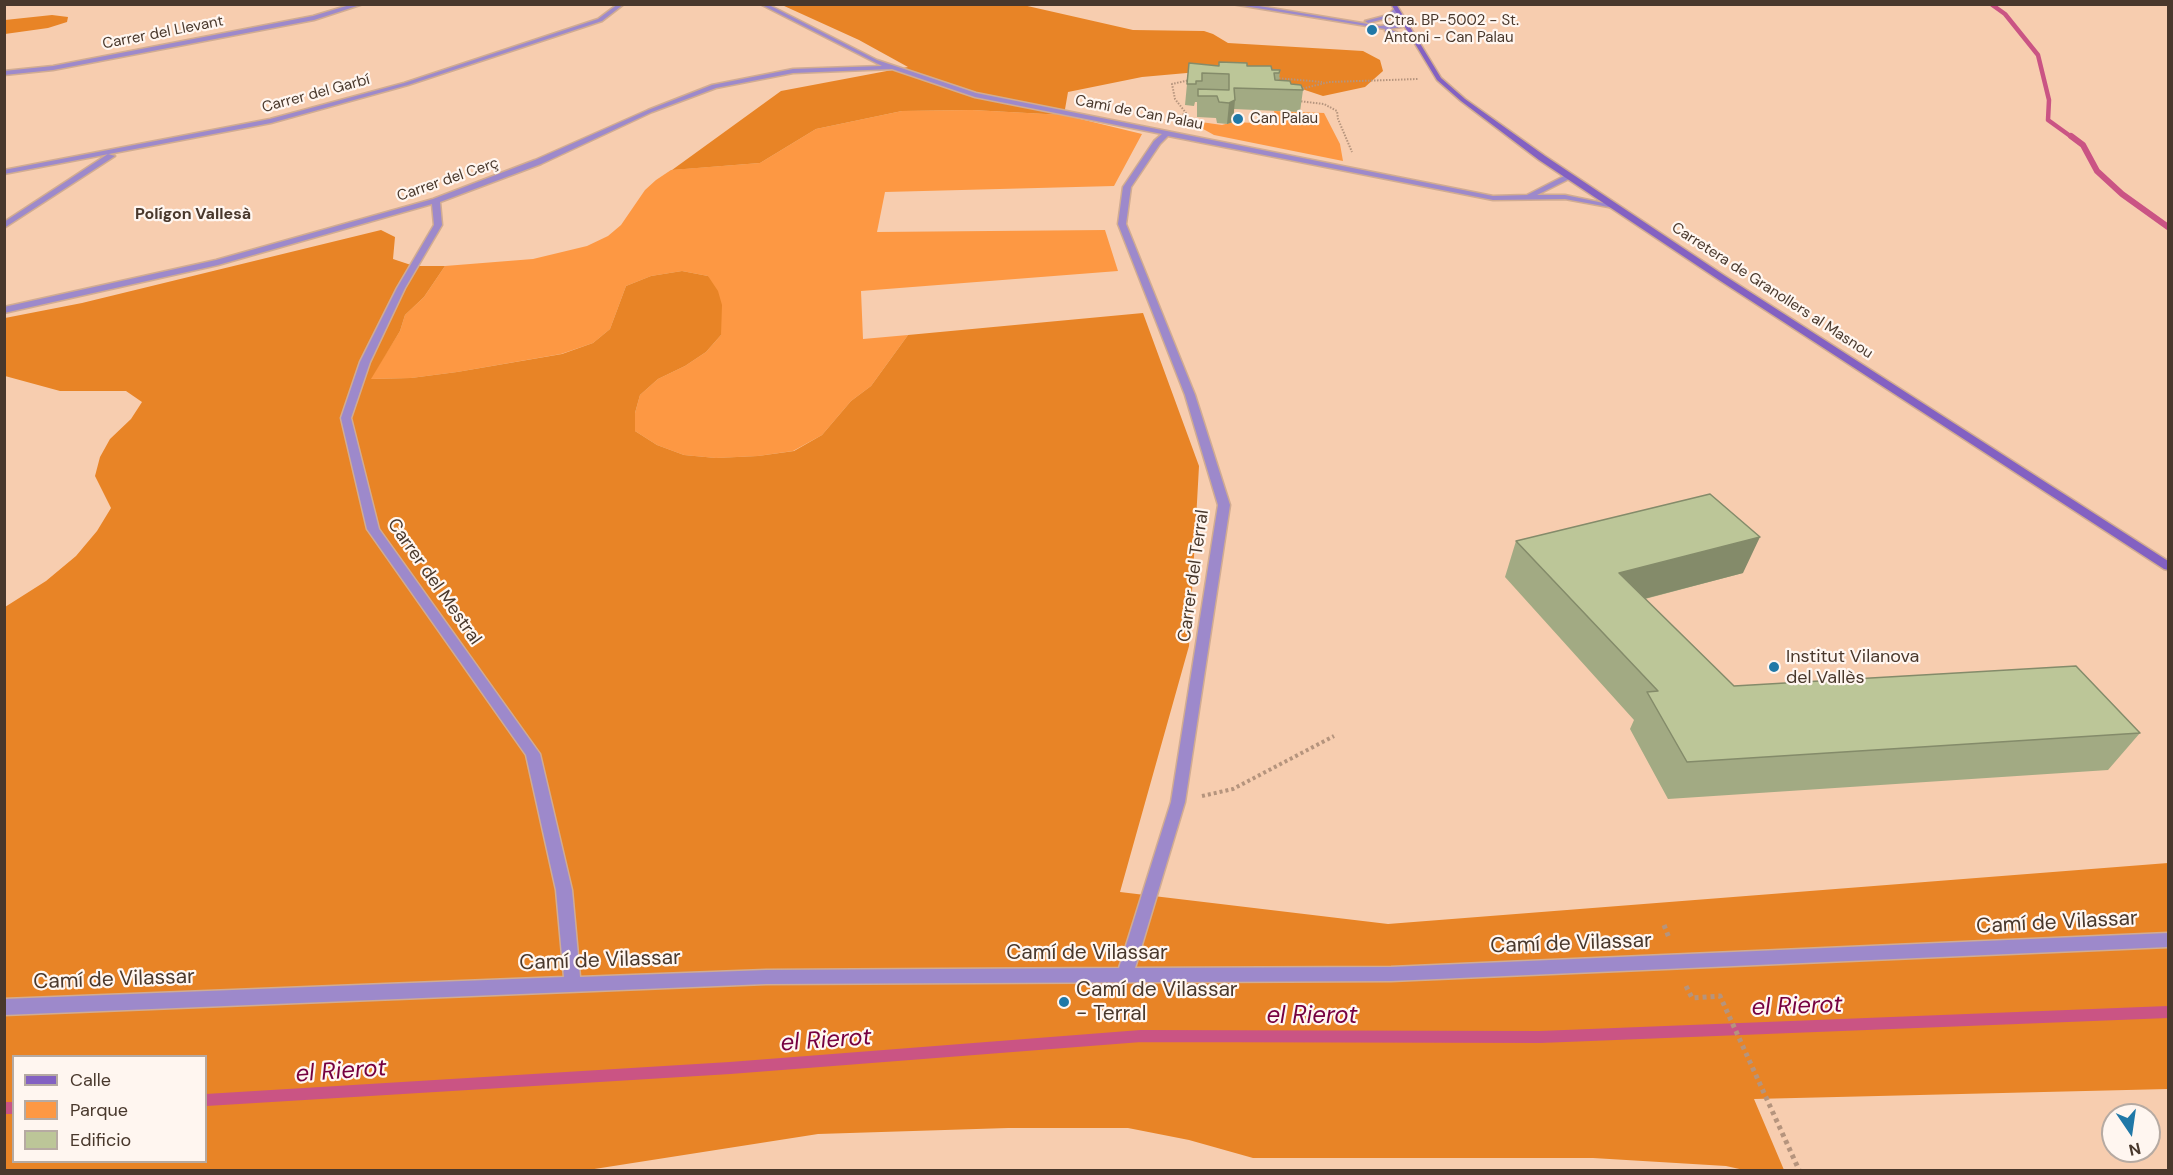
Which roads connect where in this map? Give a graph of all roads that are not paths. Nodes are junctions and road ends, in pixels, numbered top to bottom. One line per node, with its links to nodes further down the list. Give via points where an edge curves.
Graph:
1 (361, 4): 12 (street, Carrer del Llevant, via 314,18 211,38 53,68)
2 (622, 4): 14 (street, Carrer del Garbí, via 600,20 406,84 270,121)
3 (762, 4): 11 (street, Camí de Can Palau)
4 (1234, 4): 6 (street)
5 (1395, 7): 7 (street, via 1390,16); 8 (main road, Carretera de Granollers al Masnou)
6 (1345, 21): 7 (street); 9 (street)
7 (1368, 21): 8 (street)
8 (1406, 25): 9 (street); 10 (main road, Carretera de Granollers al Masnou)
9 (1380, 28): 10 (street)
10 (1415, 41): 16 (main road, Carretera de Granollers al Masnou, via 1439,78 1463,100)
11 (893, 67): 13 (street, Camí de Can Palau, via 975,95); 18 (street, Carrer del Cerç, via 793,72 714,86)
12 (4, 73)
13 (1168, 132): 17 (street, Camí de Can Palau, via 1492,198); 24 (street, Carrer del Terral, via 1126,188 1122,224 1190,395 1224,505 1178,802)
14 (117, 152): 15 (street, Carrer del Garbí); 20 (street)
15 (4, 172)
16 (1568, 176): 17 (street, Camí de Can Palau); 19 (main road, Carretera de Granollers al Masnou)
17 (1525, 198): 19 (street, Camí de Can Palau, via 1565,197)
18 (436, 201): 21 (street, Carrer del Cerç, via 218,262); 25 (street, Carrer del Mestral, via 438,225 401,288 365,362 346,418 374,529 533,754 564,890)
19 (1614, 206): 22 (main road, Carretera de Granollers al Masnou)
20 (4, 226)
21 (4, 310)
22 (2169, 567)
23 (2169, 940): 24 (street, Camí de Vilassar, via 1391,974)
24 (1125, 975): 25 (street, Camí de Vilassar, via 766,977)
25 (573, 984): 26 (street, Camí de Vilassar)
26 (4, 1007)

